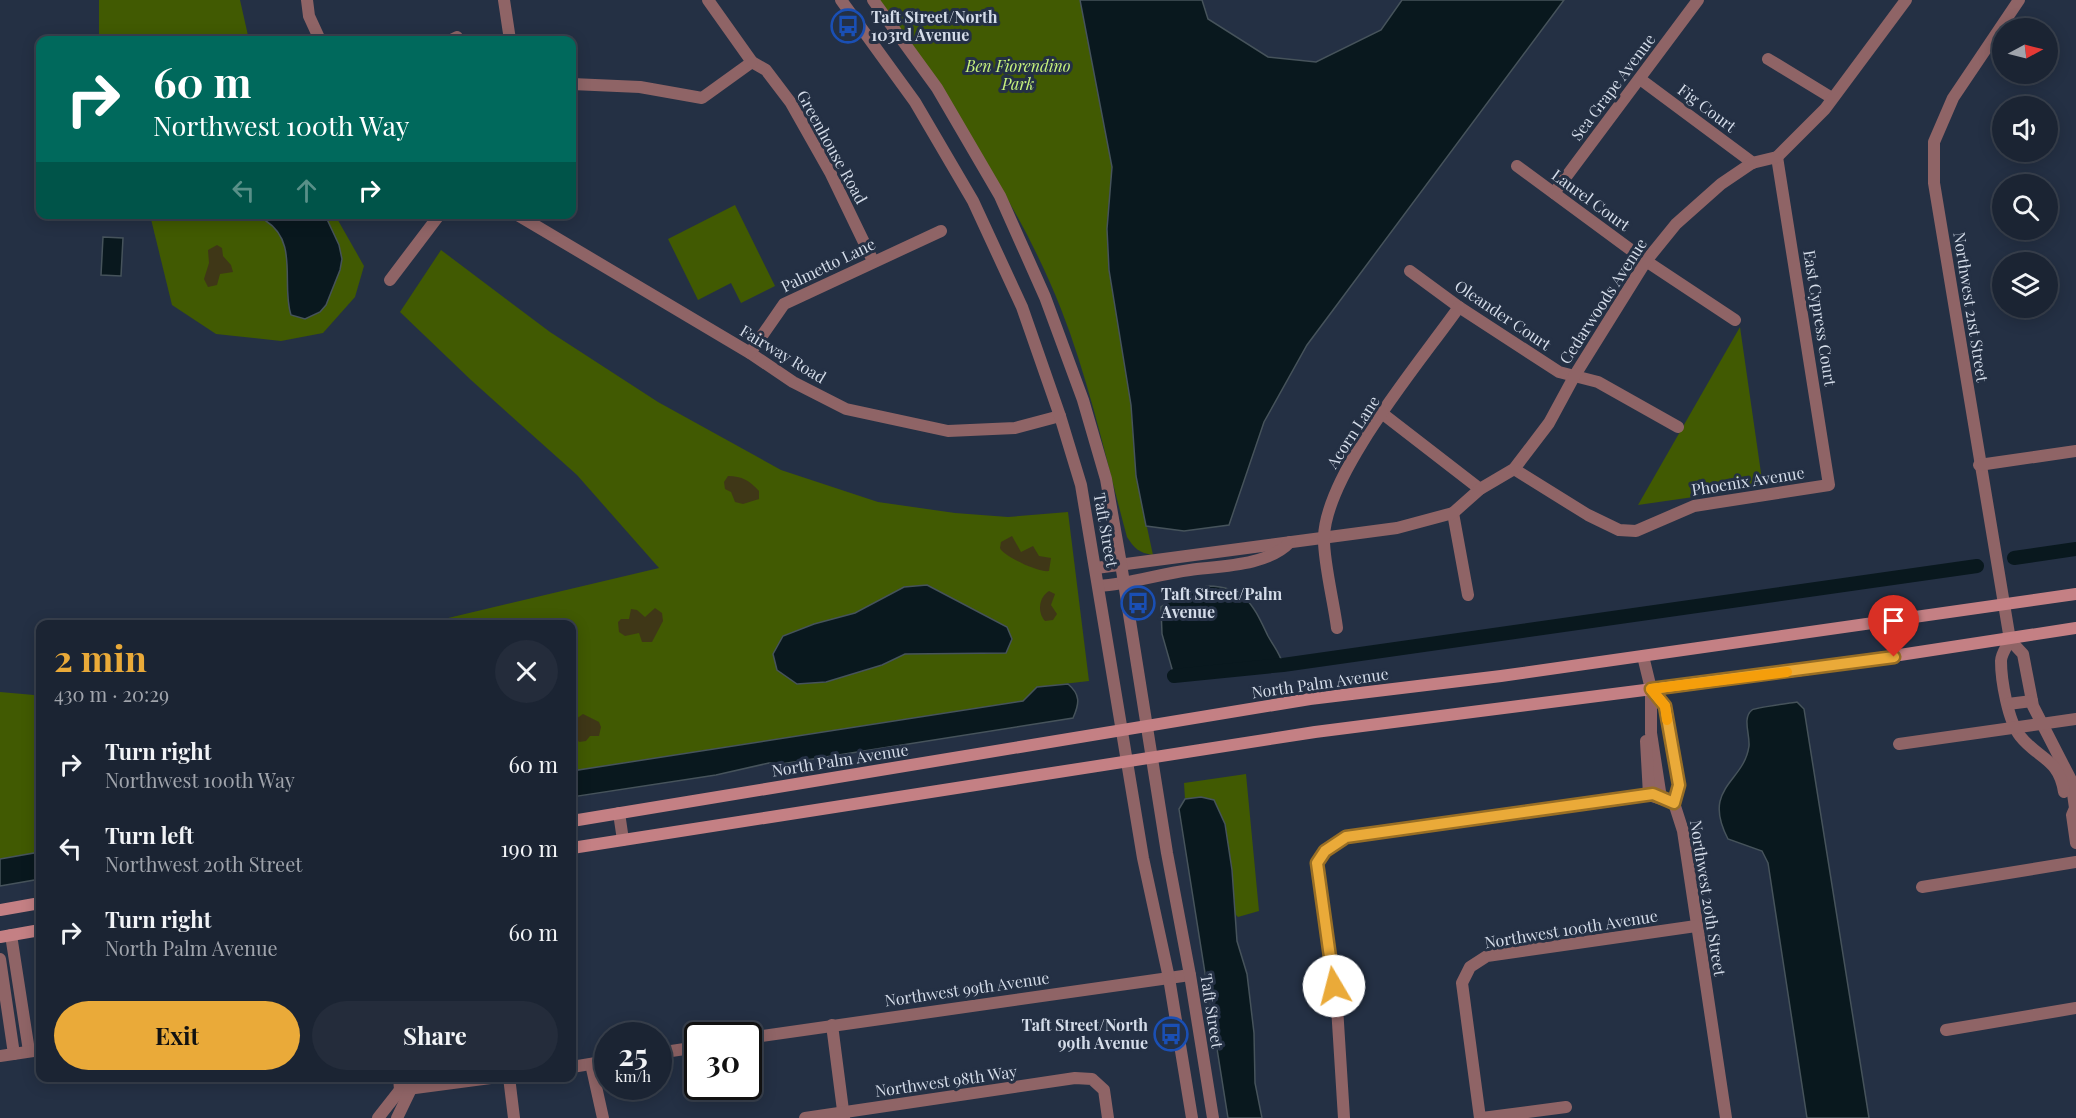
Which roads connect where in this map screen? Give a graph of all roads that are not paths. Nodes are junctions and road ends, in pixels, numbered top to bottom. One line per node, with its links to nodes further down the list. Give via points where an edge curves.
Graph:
1 (307, 0): 9 (street)
2 (504, 0): 10 (street)
3 (708, 0): 12 (street, Greenhouse Road)
4 (841, 0): 32 (street, Taft Street, via 915,102 973,201 1022,307)
5 (873, 0): 42 (street, Taft Street, via 937,88 996,189 1046,297 1106,479)
6 (1698, 0): 13 (street, Sea Grape Avenue)
7 (1906, 0): 15 (street)
8 (2019, 0): 35 (street, Northwest 21st Street, via 1953,98 1934,142 1934,183)
9 (318, 36)
10 (509, 36)
11 (1768, 59): 15 (street)
12 (752, 63): 14 (street, via 702,98 640,87); 23 (street, Greenhouse Road, via 766,70 791,103)
13 (1640, 79): 17 (street, Fig Court); 19 (street, Sea Grape Avenue)
14 (576, 84)
15 (1833, 99): 16 (street)
16 (1777, 157): 17 (street, Cedarwoods Avenue); 37 (street, East Cypress Court)
17 (1754, 163): 24 (street, Cedarwoods Avenue, via 1701,201)
18 (1517, 166): 19 (street, Laurel Court)
19 (1554, 193): 24 (street, Laurel Court)
20 (436, 219): 26 (street)
21 (524, 219): 29 (street, Fairway Road)
22 (941, 231): 23 (street, Palmetto Lane)
23 (873, 261): 29 (street, Palmetto Lane, via 784,304)
24 (1646, 261): 28 (street, Laurel Court); 30 (street, Cedarwoods Avenue)
25 (1410, 271): 27 (street, Oleander Court)
26 (390, 280)
27 (1459, 307): 30 (street, Oleander Court, via 1559,372); 31 (street, Acorn Lane)
28 (1735, 320)
29 (750, 353): 32 (street, Fairway Road, via 793,382 846,409 906,423 948,431 1015,428)
30 (1575, 375): 33 (street, Oleander Court, via 1598,382); 36 (street, Cedarwoods Avenue, via 1549,423)
31 (1383, 414): 38 (street); 40 (street, Acorn Lane, via 1343,475)
32 (1060, 416): 43 (street, Taft Street, via 1081,485)
33 (1678, 427)
34 (2076, 451): 35 (street)
35 (1979, 465): 48 (street, Northwest 21st Street)
36 (1514, 469): 37 (street, Phoenix Avenue, via 1588,515 1628,531 1694,506); 38 (street, Cedarwoods Avenue)
37 (1829, 485)
38 (1480, 489): 39 (street, Cedarwoods Avenue)
39 (1453, 513): 40 (street, Cedarwoods Avenue, via 1397,528); 47 (street)
40 (1324, 537): 41 (street, Cedarwoods Avenue); 49 (street, Acorn Lane)
41 (1290, 542): 42 (street, Cedarwoods Avenue); 44 (street, Cedarwoods Avenue, via 1281,551 1228,567 1189,570)
42 (1121, 564): 43 (street, Cedarwoods Avenue); 44 (street, Taft Street)
43 (1096, 568): 45 (street, Taft Street)
44 (1125, 584): 45 (street, Cedarwoods Avenue); 58 (street, Taft Street)
45 (1099, 586): 60 (street, Taft Street)
46 (2076, 594): 48 (main road, North Palm Avenue)
47 (1468, 595)
48 (2004, 606): 51 (street, Northwest 21st Street); 52 (main road, North Palm Avenue)
49 (1337, 628)
50 (2076, 628): 51 (main road)
51 (2010, 640): 53 (main road); 54 (street, Northwest 21st Street, via 2024,654); 55 (street, Northwest 21st Street, via 2001,659)
52 (1643, 656): 53 (street, Northwest 20th Street); 58 (main road, North Palm Avenue, via 1310,699)
53 (1651, 689): 62 (main road, via 1315,732); 64 (street, Northwest 20th Street, via 1651,729 1646,737); 65 (street, Northwest 20th Street, via 1665,706 1679,785)
54 (2032, 701): 55 (street); 57 (street, Northwest 21st Street)
55 (2008, 704): 59 (street, Northwest 21st Street)
56 (2076, 719): 57 (street)
57 (2041, 724): 59 (street); 67 (street, Northwest 21st Street, via 2071,780 2075,808)
58 (1148, 725): 60 (main road, North Palm Avenue); 62 (street, Taft Street)
59 (2015, 728): 61 (street); 67 (street, Northwest 21st Street, via 2058,771)
60 (1121, 729): 63 (street, Taft Street); 66 (main road, North Palm Avenue)
61 (1899, 744)
62 (1152, 758): 63 (main road); 80 (street, Taft Street)
63 (1126, 762): 69 (main road); 81 (street, Taft Street)
64 (1655, 796): 65 (street); 105 (street, via 1346,837 1325,851 1317,863 1336,1007)
65 (1674, 803): 76 (street, Northwest 20th Street, via 1683,831)
66 (619, 813): 68 (main road, North Palm Avenue); 69 (street)
67 (2072, 815): 70 (street, Northwest 21st Street)
68 (576, 820)
69 (623, 840): 71 (main road)
70 (2076, 843)
71 (576, 847)
72 (2076, 862): 73 (street)
73 (1922, 887)
74 (36, 904): 75 (main road)
75 (0, 910)
76 (1696, 926): 106 (street, Northwest 100th Avenue, via 1487,956 1470,967 1462,983); 107 (street, Northwest 20th Street)
77 (36, 931): 78 (main road)
78 (5, 936): 86 (street)
79 (0, 959): 87 (street)
80 (1190, 975): 81 (street, Northwest 99th Avenue); 104 (street, Taft Street)
81 (1169, 978): 83 (street, Northwest 99th Avenue); 103 (street, Taft Street)
82 (2076, 1008): 84 (street)
83 (832, 1025): 85 (street, Northwest 99th Avenue); 96 (street)
84 (1946, 1029)
85 (762, 1036)
86 (35, 1050): 87 (street)
87 (14, 1054): 88 (street)
88 (0, 1056)
89 (594, 1063): 90 (street)
90 (591, 1064): 91 (street); 100 (street)
91 (576, 1066)
92 (450, 1082): 94 (street)
93 (509, 1082): 99 (street)
94 (411, 1086): 97 (street); 98 (street)
95 (1566, 1107): 106 (street)
96 (844, 1115): 101 (street, Northwest 98th Way); 102 (street, Northwest 98th Way, via 1075,1078 1092,1079 1104,1090)
97 (378, 1118)
98 (397, 1118)
99 (514, 1118)
100 (603, 1118)
101 (805, 1118)
102 (1108, 1118)
103 (1192, 1118)
104 (1213, 1118)
105 (1344, 1118)
106 (1481, 1118)
107 (1726, 1118)

